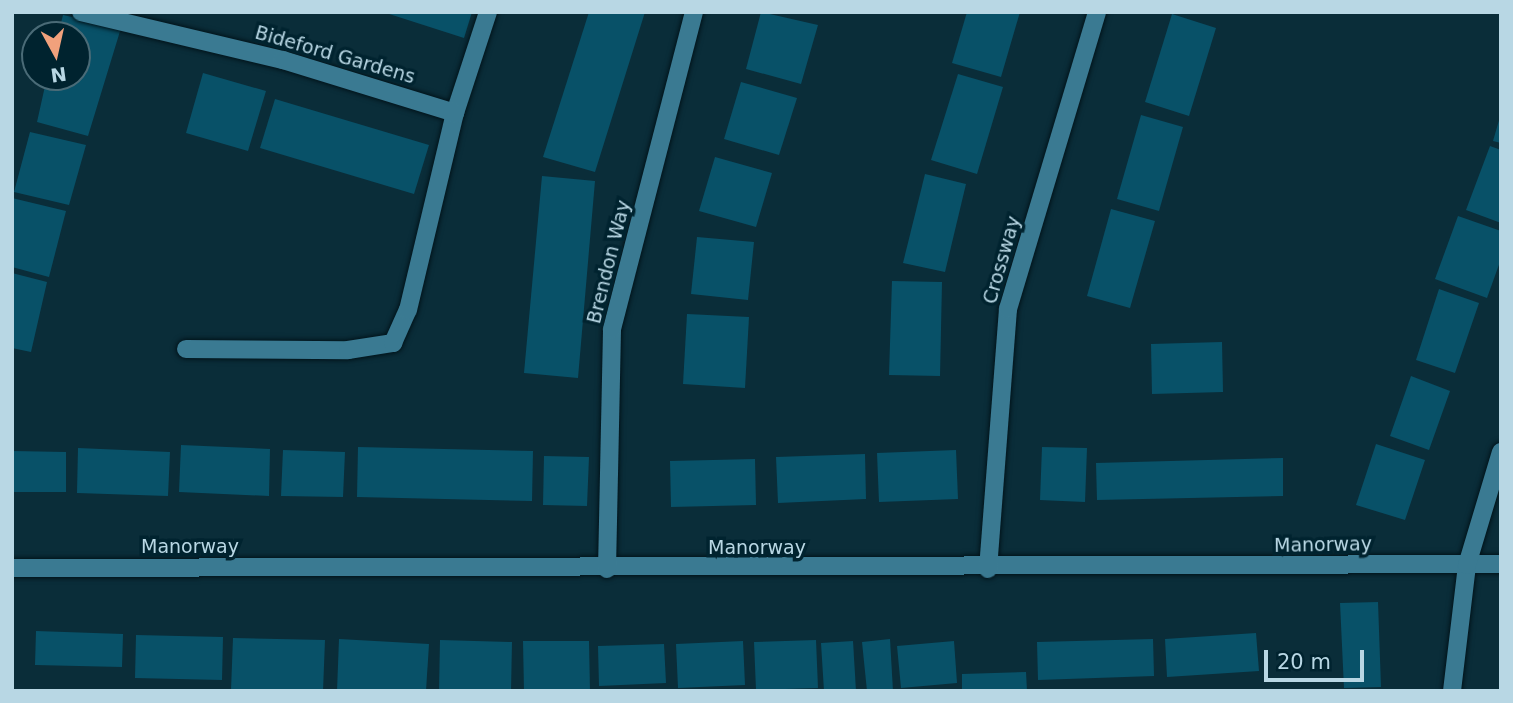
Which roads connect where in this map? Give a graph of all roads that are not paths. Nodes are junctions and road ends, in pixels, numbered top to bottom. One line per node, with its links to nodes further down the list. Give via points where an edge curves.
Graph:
1 (80, 12): 5 (street, Bideford Gardens, via 283,60)
2 (488, 12): 5 (street)
3 (694, 12): 11 (street, Brendon Way, via 612,329)
4 (1097, 12): 12 (street, Crossway, via 1008,309)
5 (454, 113): 6 (street, via 408,310 393,343 348,350)
6 (186, 349)
7 (1501, 452): 8 (street)
8 (1467, 565): 9 (street, Manorway); 12 (street, Manorway); 13 (street)
9 (1501, 565)
10 (12, 568): 11 (street, Manorway)
11 (607, 569): 12 (street, Manorway)
12 (988, 569)
13 (1452, 691)

